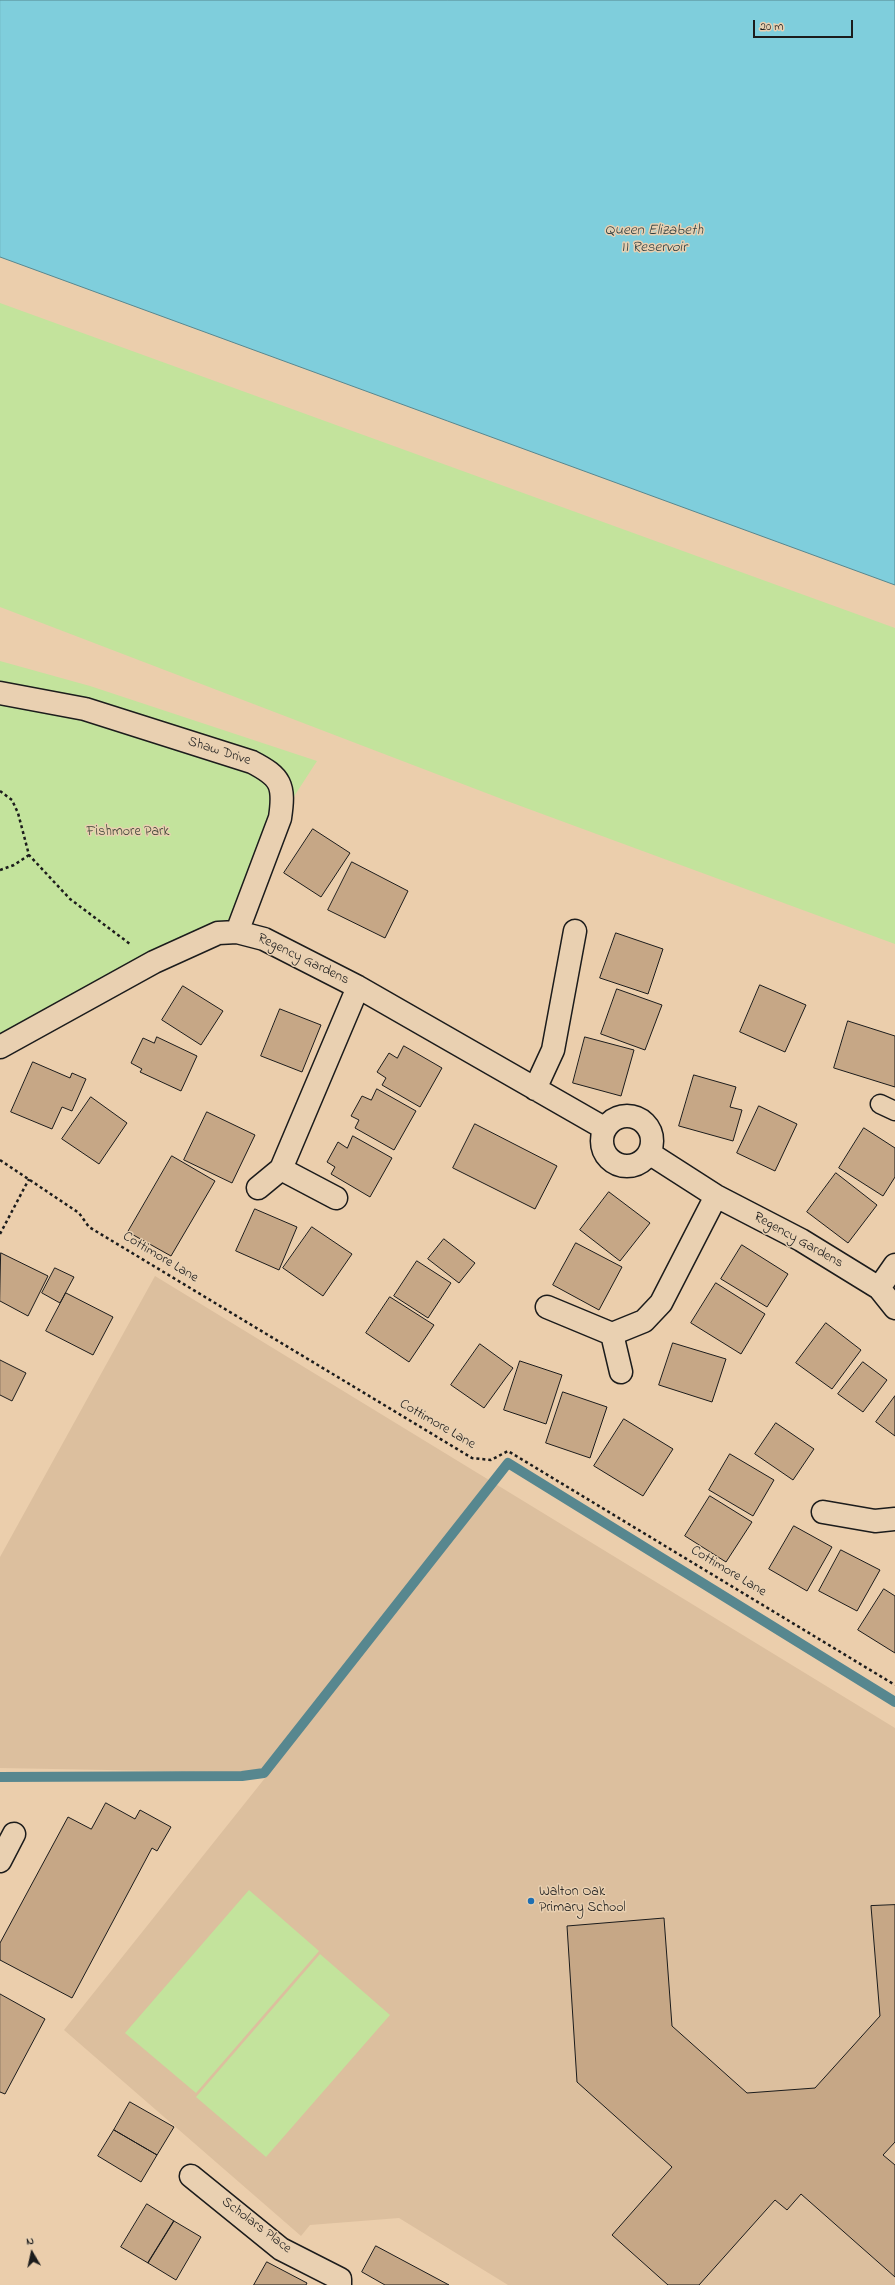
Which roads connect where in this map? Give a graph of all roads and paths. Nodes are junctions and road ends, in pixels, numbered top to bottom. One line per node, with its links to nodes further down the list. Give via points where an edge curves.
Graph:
1 (0, 693): 6 (street, Shaw Drive, via 84,709 252,762 267,770 280,783 283,799 280,818)
2 (0, 791): 3 (path, via 12,800 18,813)
3 (29, 855): 4 (path); 7 (path, via 70,899)
4 (0, 870)
5 (576, 931): 10 (street, via 553,1050)
6 (237, 932): 7 (street, Regency Gardens, via 218,934); 8 (street, Regency Gardens, via 264,939)
7 (154, 962): 9 (street, Regency Gardens)
8 (358, 987): 10 (street, Regency Gardens); 14 (street)
9 (0, 1047)
10 (535, 1089): 11 (street, Regency Gardens)
11 (604, 1128): 12 (street, via 613,1119 628,1115 640,1119 649,1128 652,1143); 12 (street, via 601,1144 605,1154 614,1163 627,1166 640,1162)
12 (649, 1153): 17 (street, Regency Gardens)
13 (0, 1160): 15 (path, Cottimore Lane)
14 (281, 1169): 16 (street); 18 (street)
15 (29, 1179): 19 (path); 28 (path, Cottimore Lane, via 79,1213 89,1228 472,1458 491,1460 508,1451)
16 (258, 1188)
17 (716, 1196): 21 (street, Regency Gardens, via 801,1240); 24 (street, via 661,1303 644,1321)
18 (336, 1198)
19 (0, 1234)
20 (895, 1265): 21 (street)
21 (879, 1288): 23 (street, Regency Gardens)
22 (547, 1307): 24 (street)
23 (895, 1308)
24 (612, 1334): 25 (street)
25 (621, 1372)
26 (823, 1512): 27 (street, via 875,1520)
27 (895, 1519)
28 (895, 1685)
29 (14, 1834): 30 (street)
30 (0, 1861)
31 (191, 2176): 32 (street, Scholars Place, via 282,2248 340,2279)
32 (340, 2285)

